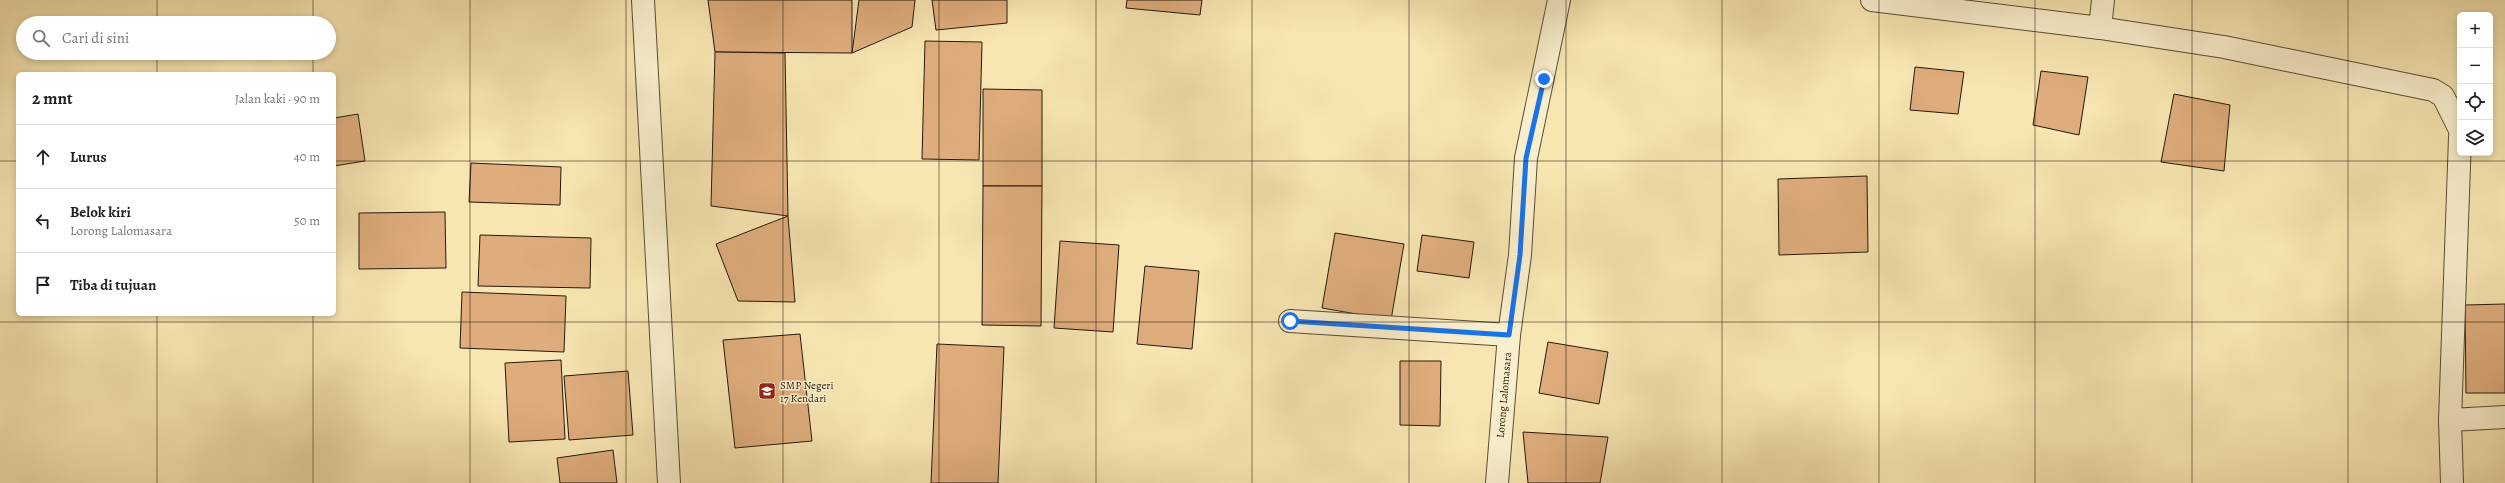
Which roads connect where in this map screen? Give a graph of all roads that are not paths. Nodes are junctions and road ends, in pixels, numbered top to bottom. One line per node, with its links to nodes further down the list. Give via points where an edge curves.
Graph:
1 (643, 0): 12 (street)
2 (1559, 0): 9 (street, Lorong Lalomasara, via 1526,158 1520,255)
3 (1872, 0): 5 (street)
4 (2103, 0): 5 (street)
5 (2100, 28): 6 (street, via 2224,47 2433,90 2443,96)
6 (2457, 124)
7 (2459, 156): 11 (street)
8 (1290, 321): 9 (street)
9 (1509, 335): 13 (street, Lorong Lalomasara)
10 (2505, 417): 11 (street)
11 (2450, 420): 14 (street)
12 (669, 483)
13 (1497, 483)
14 (2452, 483)

